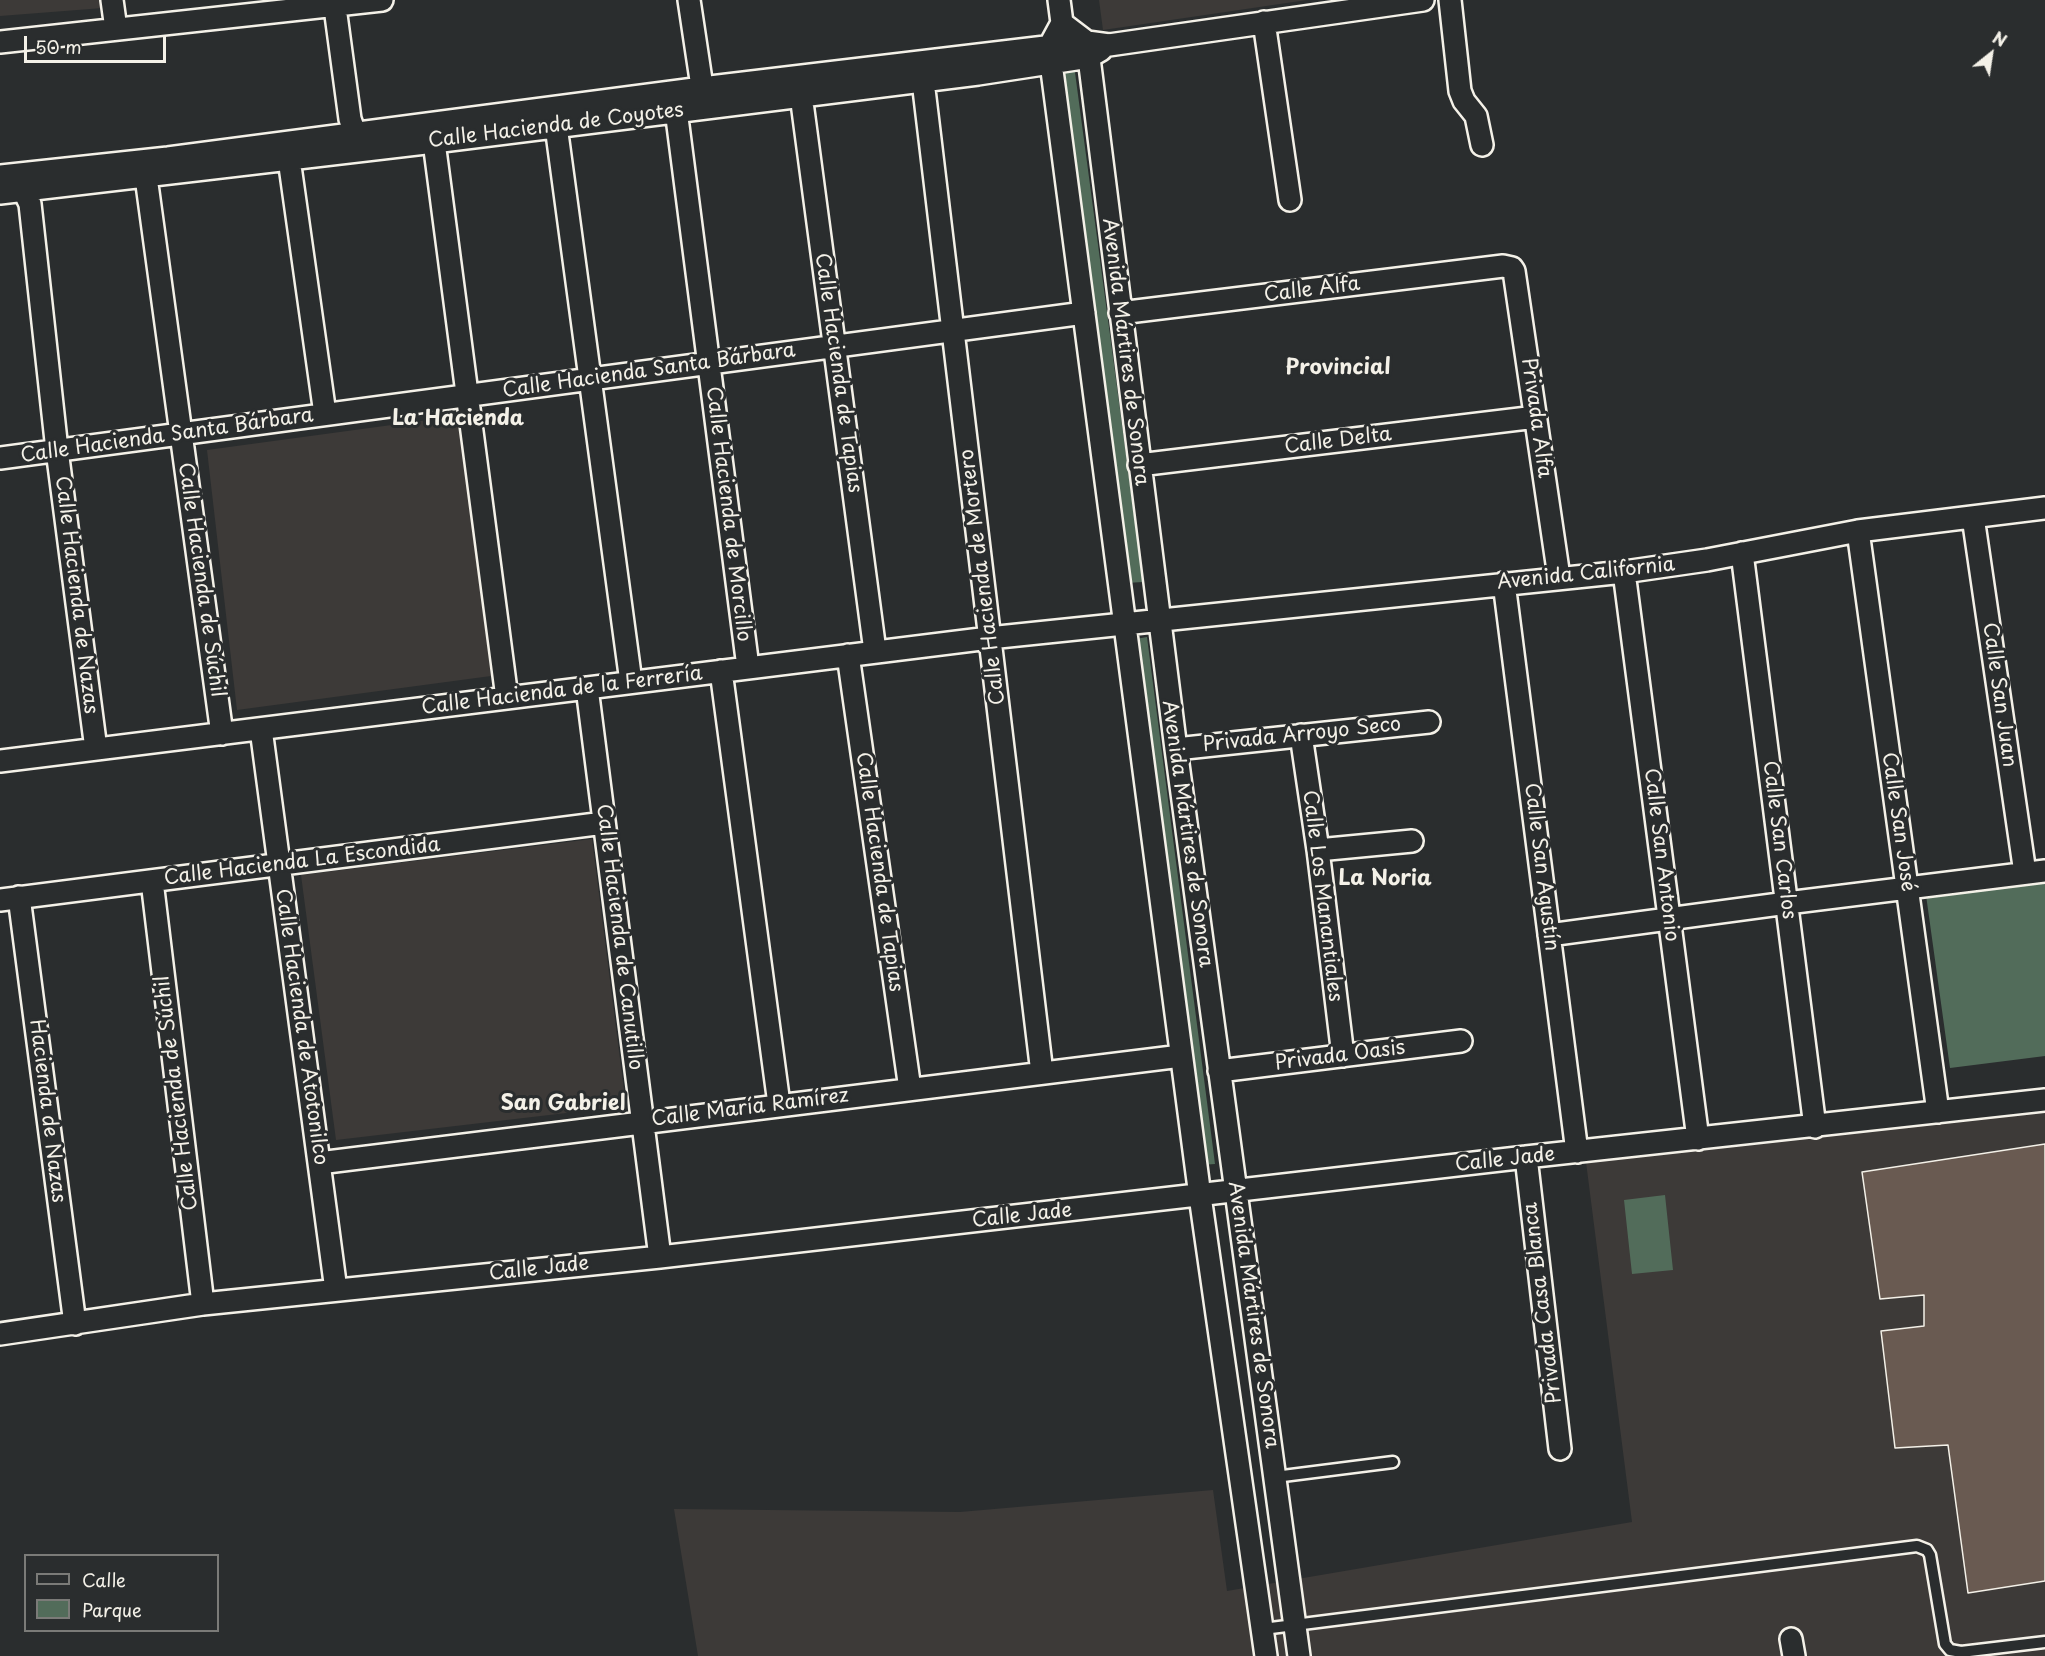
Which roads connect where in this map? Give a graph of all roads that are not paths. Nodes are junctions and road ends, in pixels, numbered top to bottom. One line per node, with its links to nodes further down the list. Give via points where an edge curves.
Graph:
1 (112, 0): 10 (street)
2 (382, 0): 7 (street)
3 (689, 0): 16 (street)
4 (1059, 0): 9 (street)
5 (1423, 0): 8 (street, Calle Hacienda de Coyotes)
6 (1450, 0): 21 (street, via 1460,91 1476,116)
7 (334, 3): 10 (street); 19 (street, via 348,107)
8 (1264, 22): 12 (street, Calle Hacienda de Coyotes); 26 (street)
9 (1062, 23): 12 (street); 13 (street)
10 (116, 29): 11 (street)
11 (0, 42)
12 (1088, 49): 13 (street, Calle Hacienda de Coyotes); 29 (street, Avenida Mártires de Sonora)
13 (1050, 55): 14 (street, Calle Hacienda de Coyotes); 16 (street, Calle Hacienda de Coyotes); 28 (street, Avenida Mártires de Sonora)
14 (923, 81): 15 (street, Calle Hacienda de Coyotes); 30 (street, Calle Hacienda de Mortero)
15 (801, 95): 16 (street, Calle Hacienda de Coyotes); 31 (street, Calle Hacienda de Tapias)
16 (704, 98): 17 (street, Calle Hacienda de Coyotes); 19 (street, Calle Hacienda de Coyotes)
17 (676, 110): 18 (street, Calle Hacienda de Coyotes); 32 (street, Calle Hacienda de Morcillo)
18 (556, 126): 20 (street, Calle Hacienda de Coyotes); 33 (street)
19 (358, 142): 20 (street, Calle Hacienda de Coyotes); 22 (street, Calle Hacienda de Coyotes); 23 (street, Calle Hacienda de Coyotes)
20 (434, 142): 34 (street)
21 (1482, 145)
22 (289, 159): 24 (street, Calle Hacienda de Coyotes); 35 (street)
23 (1, 177): 25 (street)
24 (146, 177): 25 (street, Calle Hacienda de Coyotes); 37 (street, Calle Hacienda de Súchil)
25 (24, 191): 38 (street, Calle Hacienda de Nazas, via 30,204)
26 (1290, 200)
27 (1503, 266): 29 (street, Calle Alfa); 36 (street, Privada Alfa, via 1514,271)
28 (1084, 313): 30 (street, Calle Hacienda Santa Bárbara); 49 (street, Avenida Mártires de Sonora)
29 (1120, 313): 40 (street, Avenida Mártires de Sonora)
30 (955, 331): 31 (street, Calle Hacienda Santa Bárbara); 50 (street, Calle Hacienda de Mortero)
31 (834, 347): 32 (street, Calle Hacienda Santa Bárbara); 51 (street, Calle Hacienda de Tapias)
32 (709, 363): 33 (street, Calle Hacienda Santa Bárbara); 53 (street, Calle Hacienda de Morcillo)
33 (590, 379): 34 (street, Calle Hacienda Santa Bárbara); 55 (street)
34 (467, 396): 35 (street, Calle Hacienda Santa Bárbara); 57 (street)
35 (326, 414): 37 (street, Calle Hacienda Santa Bárbara)
36 (1536, 417): 40 (street, Calle Delta); 46 (street, Privada Alfa)
37 (181, 434): 38 (street, Calle Hacienda Santa Bárbara); 60 (street, Calle Hacienda de Súchil)
38 (57, 450): 39 (street, Calle Hacienda Santa Bárbara); 63 (street, Calle Hacienda de Nazas)
39 (0, 458)
40 (1139, 465): 48 (street, Avenida Mártires de Sonora)
41 (2045, 507): 42 (street, Avenida California)
42 (1973, 517): 43 (street, Avenida California); 69 (street, Calle San Juan)
43 (1858, 531): 44 (street, Avenida California); 71 (street, Calle San José)
44 (1742, 553): 45 (street, Avenida California); 73 (street, Calle San Carlos)
45 (1624, 572): 46 (street, Avenida California); 74 (street, Calle San Antonio)
46 (1559, 577): 47 (street, Avenida California)
47 (1504, 583): 48 (street, Avenida California); 75 (street, Calle San Agustín)
48 (1159, 619): 49 (street, Avenida California); 62 (street, Avenida Mártires de Sonora)
49 (1125, 622): 50 (street, Calle Hacienda de la Ferrería); 77 (street, Avenida Mártires de Sonora)
50 (989, 638): 51 (street, Calle Hacienda de la Ferrería); 80 (street, Calle Hacienda de Mortero)
51 (875, 651): 52 (street, Calle Hacienda de la Ferrería)
52 (848, 655): 53 (street, Calle Hacienda de la Ferrería); 81 (street, Calle Hacienda de Tapias)
53 (748, 667): 54 (street, Calle Hacienda de la Ferrería)
54 (721, 671): 55 (street, Calle Hacienda de la Ferrería); 83 (street)
55 (631, 682): 56 (street, Calle Hacienda de la Ferrería)
56 (586, 688): 57 (street, Calle Hacienda de la Ferrería); 65 (street, Calle Hacienda de Canutillo)
57 (507, 698): 59 (street, Calle Hacienda de la Ferrería)
58 (1429, 722): 61 (street, Privada Arroyo Seco)
59 (261, 729): 60 (street, Calle Hacienda de la Ferrería); 68 (street, Calle Hacienda de Atotonilco)
60 (222, 734): 63 (street, Calle Hacienda de la Ferrería)
61 (1301, 735): 62 (street, Privada Arroyo Seco); 67 (street, Calle Los Manantiales)
62 (1176, 748): 79 (street, Avenida Mártires de Sonora)
63 (96, 749): 64 (street, Calle Hacienda de la Ferrería)
64 (0, 761)
65 (604, 823): 68 (street, Calle Hacienda La Escondida); 85 (street, Calle Hacienda de Canutillo)
66 (1412, 841): 67 (street)
67 (1318, 850): 78 (street, Calle Los Manantiales)
68 (279, 865): 70 (street, Calle Hacienda La Escondida); 90 (street, Calle Hacienda de Atotonilco)
69 (2035, 872): 71 (street)
70 (152, 881): 72 (street, Calle Hacienda La Escondida); 95 (street, Calle Hacienda de Súchil)
71 (1907, 888): 73 (street); 84 (street, Calle San José)
72 (10, 898): 96 (street, Hacienda de Nazas)
73 (1787, 903): 74 (street); 86 (street, Calle San Carlos)
74 (1669, 919): 75 (street); 87 (street, Calle San Antonio)
75 (1550, 935): 88 (street, Calle San Agustín)
76 (1461, 1041): 78 (street, Privada Oasis)
77 (1181, 1056): 80 (street, Calle María Ramírez); 92 (street, Avenida Mártires de Sonora)
78 (1343, 1056): 79 (street, Privada Oasis)
79 (1219, 1071): 91 (street, Avenida Mártires de Sonora)
80 (1042, 1073): 81 (street, Calle María Ramírez)
81 (910, 1089): 83 (street, Calle María Ramírez)
82 (2045, 1100): 84 (street, Calle Jade)
83 (778, 1104): 85 (street, Calle María Ramírez)
84 (1938, 1112): 86 (street, Calle Jade)
85 (642, 1122): 90 (street, Calle María Ramírez); 93 (street, Calle Hacienda de Canutillo)
86 (1815, 1127): 87 (street, Calle Jade)
87 (1698, 1139): 88 (street, Calle Jade)
88 (1577, 1152): 89 (street, Calle Jade)
89 (1526, 1157): 91 (street, Calle Jade); 98 (street, Privada Casa Blanca)
90 (319, 1163): 94 (street, Calle Hacienda de Atotonilco)
91 (1236, 1191): 92 (street, Calle Jade); 100 (street, Avenida Mártires de Sonora)
92 (1200, 1196): 93 (street, Calle Jade); 102 (street, Avenida Mártires de Sonora)
93 (660, 1257): 94 (street, Calle Jade)
94 (336, 1290): 95 (street, Calle Jade)
95 (203, 1304): 96 (street, Calle Jade)
96 (75, 1324): 97 (street, Calle Jade)
97 (0, 1334)
98 (1560, 1449)
99 (1393, 1462): 100 (lane)
100 (1275, 1477): 101 (street, Avenida Mártires de Sonora)
101 (1295, 1626): 102 (lane); 103 (lane, via 1917,1546 1930,1555 1945,1644 1950,1650); 105 (street, Avenida Mártires de Sonora)
102 (1263, 1629): 104 (street, Avenida Mártires de Sonora)
103 (2045, 1642)
104 (1266, 1656)
105 (1299, 1656)

